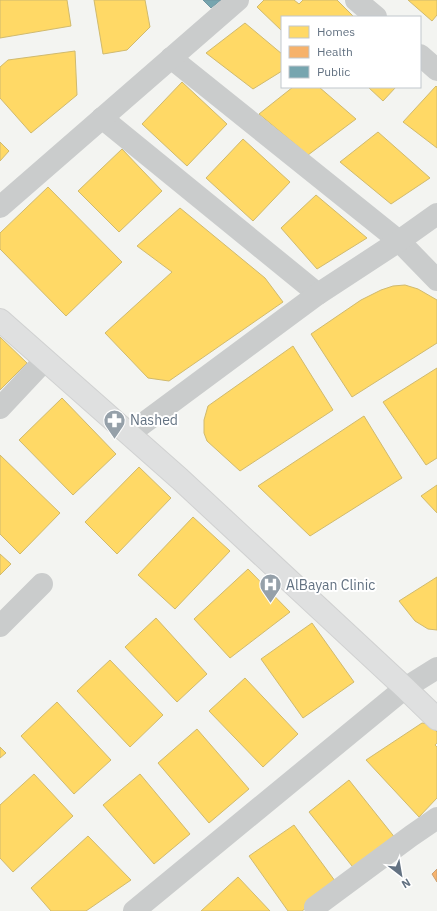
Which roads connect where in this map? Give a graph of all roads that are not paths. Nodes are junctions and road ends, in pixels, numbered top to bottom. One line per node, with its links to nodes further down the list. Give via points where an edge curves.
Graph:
1 (238, 0): 5 (street)
2 (356, 0): 3 (street)
3 (375, 16)
4 (421, 56): 6 (street)
5 (171, 58): 7 (street); 10 (street)
6 (437, 70)
7 (102, 118): 8 (street); 12 (street)
8 (0, 207)
9 (437, 214): 10 (street)
10 (399, 241): 11 (street); 12 (street)
11 (437, 280)
12 (318, 294): 16 (street)
13 (0, 320): 14 (street)
14 (45, 360): 15 (street); 16 (street)
15 (0, 408)
16 (129, 434): 20 (street)
17 (42, 584): 18 (street)
18 (0, 626)
19 (437, 668): 20 (street)
20 (405, 688): 21 (street); 24 (street)
21 (437, 719)
22 (437, 818): 23 (street)
23 (315, 907)
24 (134, 911)

